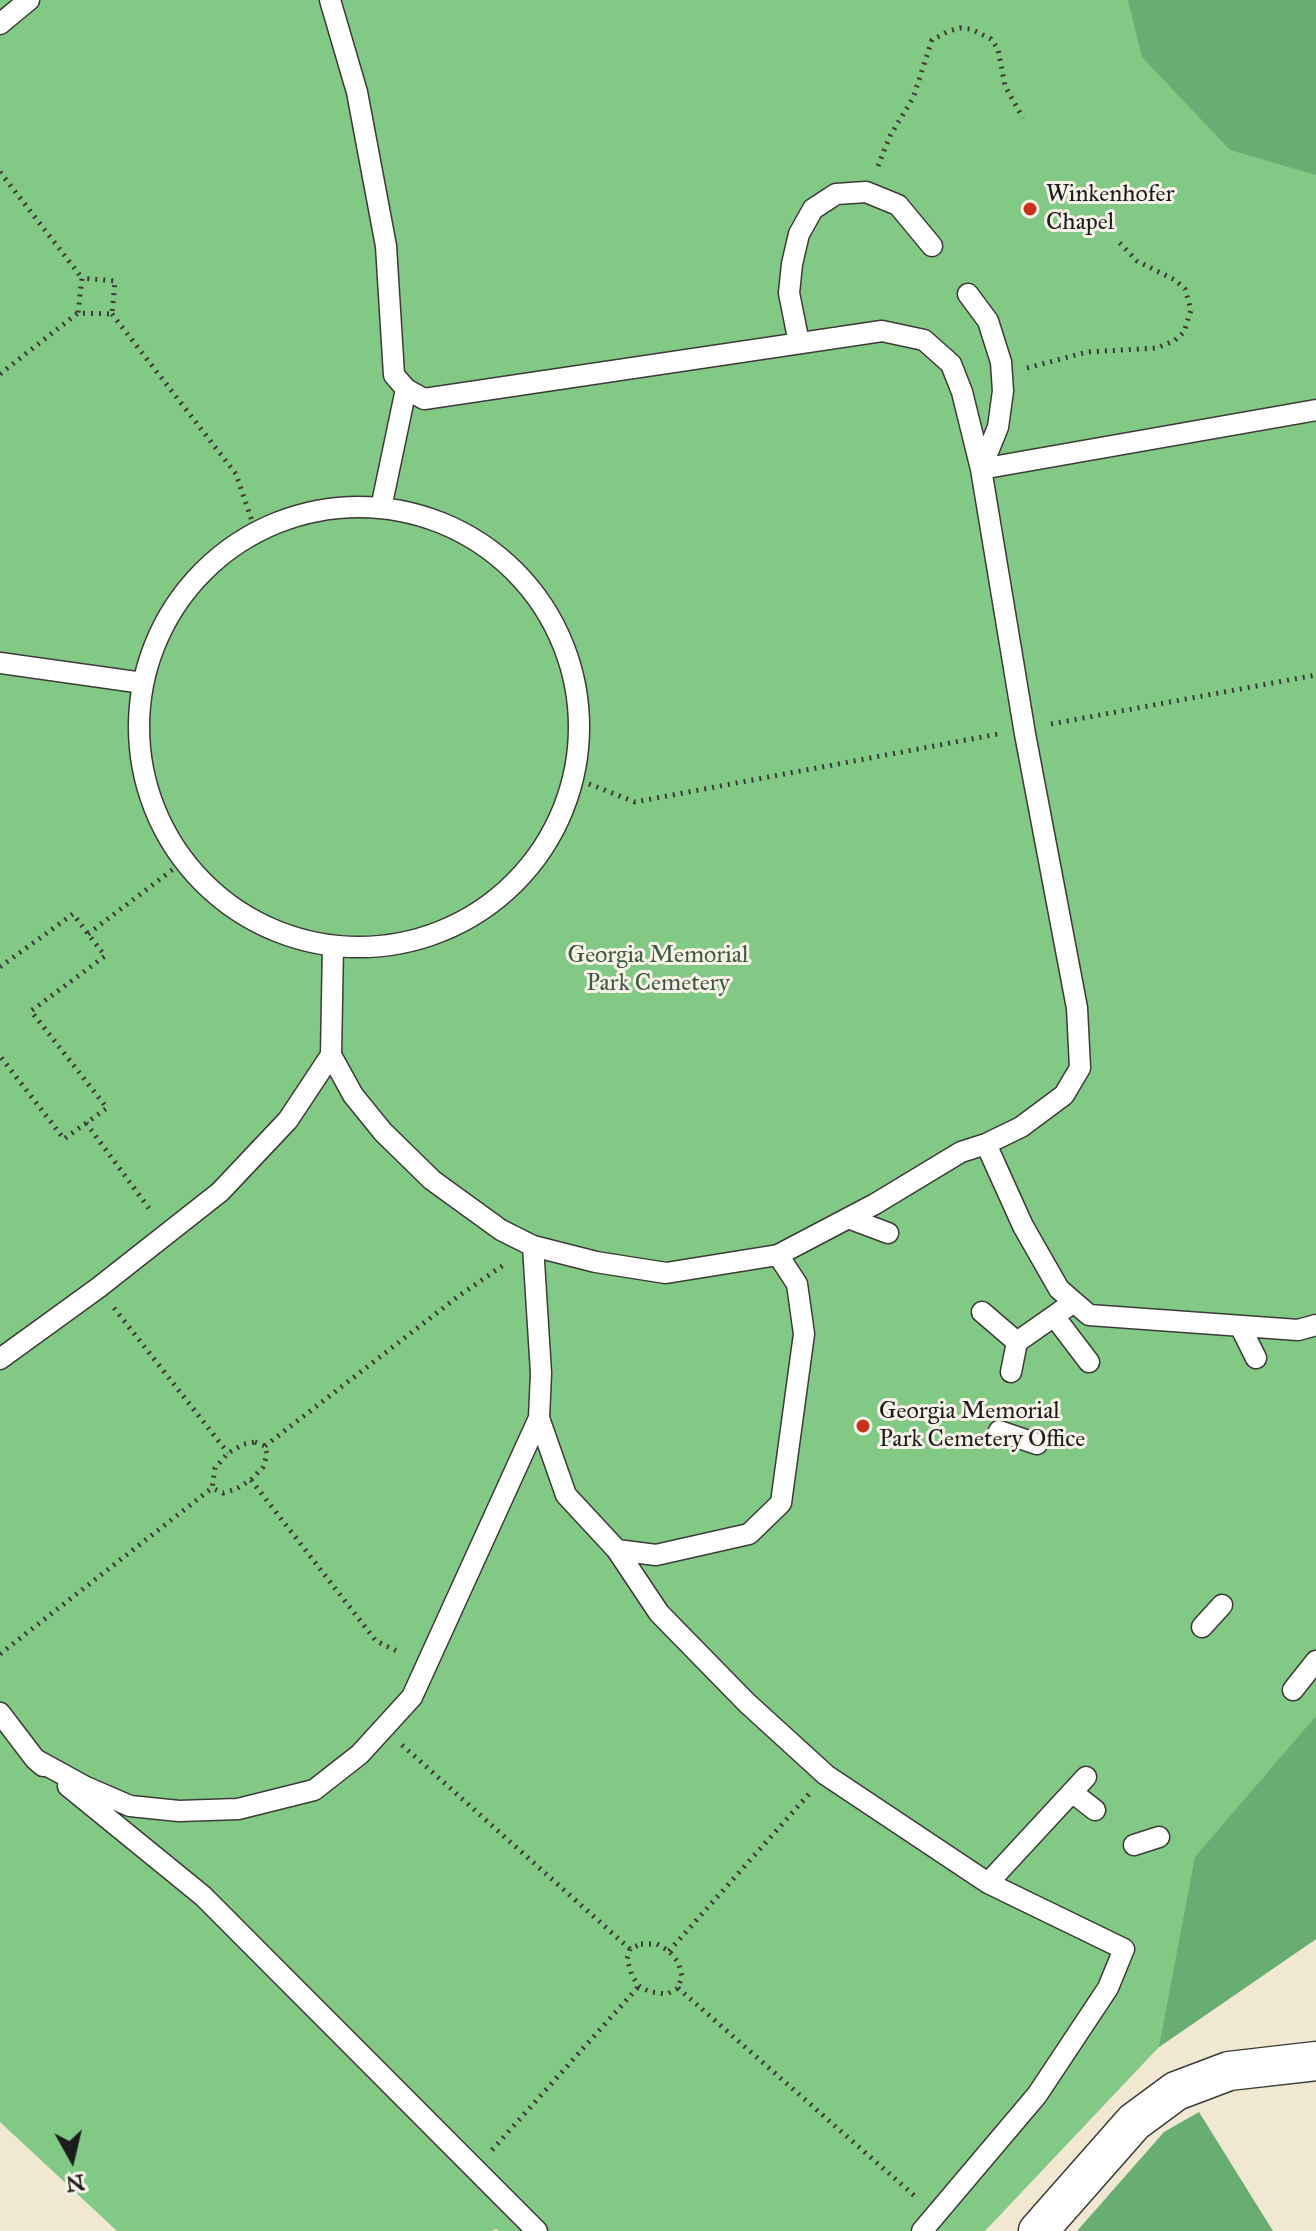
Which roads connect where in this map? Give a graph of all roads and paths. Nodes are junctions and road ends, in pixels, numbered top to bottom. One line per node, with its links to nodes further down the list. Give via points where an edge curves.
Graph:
1 (29, 0): 3 (lane)
2 (330, 0): 16 (lane, via 360,108 386,246 394,375)
3 (0, 24)
4 (1023, 118): 6 (path, via 1005,86 991,39 960,28 939,35 932,40 905,114 890,136)
5 (0, 172): 9 (path)
6 (871, 194): 8 (lane, via 898,205); 13 (lane, via 836,194 813,209 799,234 789,293)
7 (1116, 239): 15 (path, via 1137,261 1185,289 1191,310 1184,332 1157,348 1087,352)
8 (932, 246)
9 (82, 278): 11 (path); 12 (path, via 115,281)
10 (968, 294): 15 (lane, via 988,321)
11 (78, 313): 12 (path); 14 (path)
12 (112, 314): 20 (path, via 236,474)
13 (799, 343): 16 (lane, via 424,399); 18 (lane, via 882,331 924,340 951,364)
14 (0, 374)
15 (1002, 374): 18 (lane, via 998,427)
16 (406, 389): 19 (lane)
17 (1316, 410): 18 (lane)
18 (981, 469): 24 (lane)
19 (381, 508): 20 (lane, via 317,512); 25 (lane, via 448,526 479,542 531,588 565,648 576,682 580,716)
20 (256, 533): 23 (lane, via 204,571 182,596 165,623)
21 (0, 663): 23 (lane)
22 (1316, 675): 24 (path)
23 (143, 683): 26 (lane, via 138,716 145,782)
24 (1024, 729): 25 (path, via 635,802); 33 (lane, via 1077,1008 1080,1068 1064,1095 1021,1127)
25 (574, 778): 28 (lane, via 544,848 497,899 436,933 368,947)
26 (184, 861): 27 (path); 28 (lane, via 240,913 290,936)
27 (88, 934): 29 (path, via 73,914); 32 (path, via 105,956 31,1011 107,1108)
28 (333, 946): 30 (lane)
29 (0, 967)
30 (331, 1055): 36 (lane, via 288,1120 220,1192); 37 (lane, via 353,1095 432,1180 501,1230)
31 (0, 1056): 32 (path, via 64,1139)
32 (86, 1123): 36 (path)
33 (986, 1144): 34 (lane, via 961,1152); 40 (lane, via 1023,1226 1059,1289)
34 (848, 1218): 35 (lane); 38 (lane)
35 (888, 1233)
36 (168, 1234): 39 (lane)
37 (533, 1246): 38 (lane, via 666,1273); 50 (lane); 53 (path, via 460,1295)
38 (778, 1255): 57 (lane, via 797,1284 804,1334 781,1503 749,1534 656,1555)
39 (98, 1288): 47 (lane); 54 (path)
40 (1074, 1302): 42 (lane); 44 (lane, via 1089,1315)
41 (982, 1312): 45 (lane)
42 (1054, 1316): 45 (lane); 48 (lane)
43 (1316, 1325): 44 (lane, via 1298,1330)
44 (1240, 1326): 46 (lane)
45 (1017, 1342): 49 (lane)
46 (1256, 1358)
47 (0, 1359)
48 (1089, 1362)
49 (1011, 1372)
50 (539, 1418): 57 (lane, via 566,1495); 62 (lane)
51 (999, 1431): 52 (lane)
52 (1037, 1444)
53 (265, 1446): 54 (path, via 244,1444); 55 (path, via 263,1467)
54 (228, 1453): 56 (path, via 215,1468)
55 (251, 1480): 56 (path, via 223,1493); 62 (path, via 376,1641)
56 (212, 1488): 60 (path)
57 (617, 1550): 67 (lane, via 659,1613)
58 (1222, 1605): 59 (lane)
59 (1202, 1627)
60 (0, 1654)
61 (1316, 1661): 63 (lane)
62 (427, 1666): 65 (lane, via 412,1697)
63 (1293, 1690)
64 (0, 1713): 66 (lane)
65 (383, 1729): 66 (lane, via 314,1790 238,1809 130,1806); 72 (path)
66 (35, 1759): 77 (lane, via 203,1896)
67 (826, 1775): 71 (lane); 73 (path)
68 (1095, 1810): 71 (lane, via 1079,1784)
69 (1159, 1837): 70 (lane)
70 (1134, 1845)
71 (988, 1883): 78 (lane, via 1124,1949 1108,1988 1037,2095)
72 (630, 1949): 73 (path, via 657,1944); 74 (path, via 627,1959)
73 (669, 1951): 75 (path, via 682,1976)
74 (639, 1986): 75 (path, via 667,1994); 77 (path)
75 (678, 1988): 78 (path)
76 (1316, 2061): 81 (street, via 1229,2071 1176,2091 1134,2122)
77 (475, 2169): 79 (lane)
78 (936, 2214): 80 (lane)
79 (537, 2231)
80 (922, 2231)
81 (1038, 2231)

